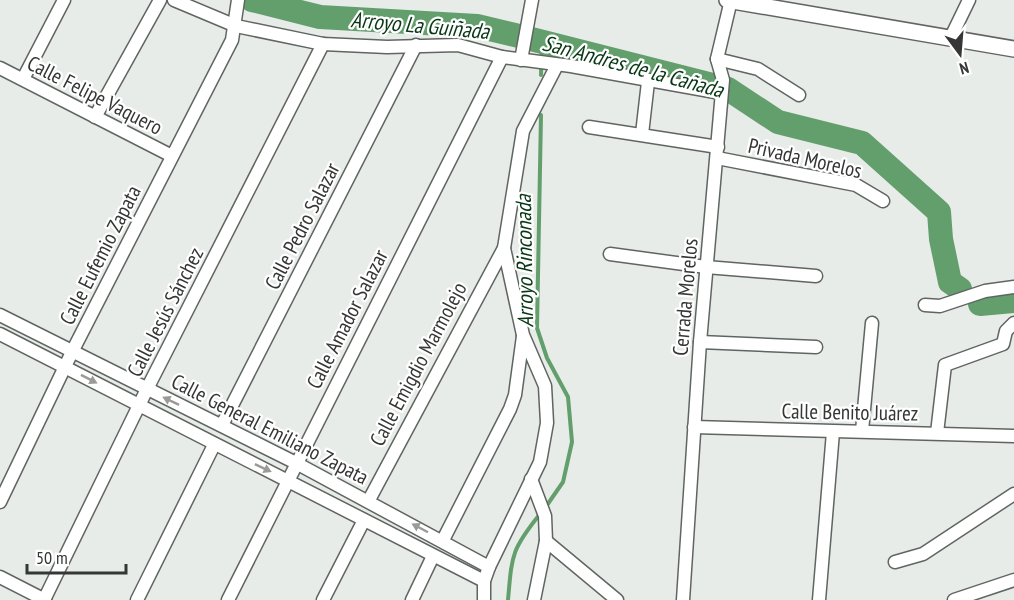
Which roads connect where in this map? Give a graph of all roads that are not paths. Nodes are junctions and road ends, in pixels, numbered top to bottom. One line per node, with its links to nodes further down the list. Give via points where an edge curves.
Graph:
1 (64, 0): 18 (street)
2 (160, 0): 22 (street)
3 (174, 0): 8 (street)
4 (532, 0): 15 (street)
5 (730, 0): 9 (street); 14 (street, Cerrada Morelos)
6 (969, 0): 9 (street)
7 (238, 6): 8 (street)
8 (236, 26): 10 (street); 26 (street, Calle Eufemio Zapata)
9 (951, 37): 12 (street)
10 (323, 44): 11 (street); 43 (street, Calle Jesús Sánchez)
11 (416, 45): 13 (street, via 458,45); 45 (street, Calle Pedro Salazar)
12 (1014, 49)
13 (502, 57): 15 (street); 52 (street, Calle Amador Salazar)
14 (717, 59): 20 (street, Cerrada Morelos); 21 (street, via 758,69)
15 (521, 60): 16 (street)
16 (557, 64): 19 (street); 28 (street, via 523,131)
17 (0, 68): 18 (street, Calle Felipe Vaquero)
18 (23, 79): 22 (street, Calle Felipe Vaquero)
19 (648, 82): 20 (street); 24 (street)
20 (721, 88): 25 (street, Cerrada Morelos)
21 (799, 95)
22 (95, 117): 26 (street, Calle Felipe Vaquero)
23 (589, 127): 24 (street, Privada Morelos)
24 (642, 134): 25 (street, Privada Morelos)
25 (717, 152): 27 (street, Privada Morelos, via 856,185); 30 (street, Cerrada Morelos)
26 (172, 156): 41 (street, Calle Eufemio Zapata)
27 (883, 201)
28 (504, 248): 38 (street); 56 (street, Calle Emigdio Marmolejo)
29 (610, 254): 30 (street)
30 (706, 267): 31 (street); 39 (street, Cerrada Morelos)
31 (816, 276)
32 (1014, 287): 33 (street, via 985,291 940,306)
33 (925, 305)
34 (0, 315): 41 (street, Calle General Emiliano Zapata)
35 (872, 323): 47 (street)
36 (1014, 323): 49 (street, via 1006,331 1003,344 945,365)
37 (0, 334): 42 (street, Calle General Emiliano Zapata)
38 (523, 335): 53 (street, via 547,396 544,447); 59 (street, via 510,410)
39 (700, 342): 40 (street); 46 (street, Cerrada Morelos)
40 (816, 347)
41 (72, 352): 42 (street, Calle Eufemio Zapata); 43 (street, Calle General Emiliano Zapata)
42 (67, 368): 44 (street, Calle General Emiliano Zapata, one-way to 44); 57 (street, Calle Eufemio Zapata)
43 (147, 389): 44 (street, Calle Jesús Sánchez); 45 (street, Calle General Emiliano Zapata, one-way to 43)
44 (140, 406): 51 (street, Calle General Emiliano Zapata); 68 (street, Calle Jesús Sánchez)
45 (222, 425): 52 (street, Calle General Emiliano Zapata)
46 (694, 427): 48 (street, Calle Benito Juárez); 75 (street, Cerrada Morelos)
47 (862, 431): 48 (street, Calle Benito Juárez); 49 (street, Calle Benito Juárez)
48 (833, 432): 76 (street)
49 (937, 433): 50 (street, Calle Benito Juárez)
50 (1012, 434)
51 (214, 445): 54 (street, Calle General Emiliano Zapata, one-way to 54); 69 (street)
52 (296, 463): 54 (street, Calle Amador Salazar); 56 (street, Calle General Emiliano Zapata)
53 (531, 479): 60 (street, via 545,516); 63 (street)
54 (287, 481): 58 (street, Calle General Emiliano Zapata); 70 (street, Calle Amador Salazar)
55 (1014, 494): 62 (street, via 923,554)
56 (369, 500): 59 (street, Calle General Emiliano Zapata, one-way to 56)
57 (0, 502)
58 (364, 520): 61 (street, Calle General Emiliano Zapata); 71 (street)
59 (443, 540): 63 (street, Calle General Emiliano Zapata)
60 (546, 541): 67 (street); 74 (street)
61 (433, 556): 66 (street, Calle General Emiliano Zapata); 72 (street)
62 (895, 562)
63 (489, 567): 66 (street)
64 (0, 577): 68 (street)
65 (1014, 580): 77 (street)
66 (484, 581): 73 (street)
67 (614, 599)
68 (44, 600)
69 (137, 600)
70 (228, 600)
71 (323, 600)
72 (412, 600)
73 (484, 600)
74 (534, 600)
75 (683, 600)
76 (819, 600)
77 (954, 600)

